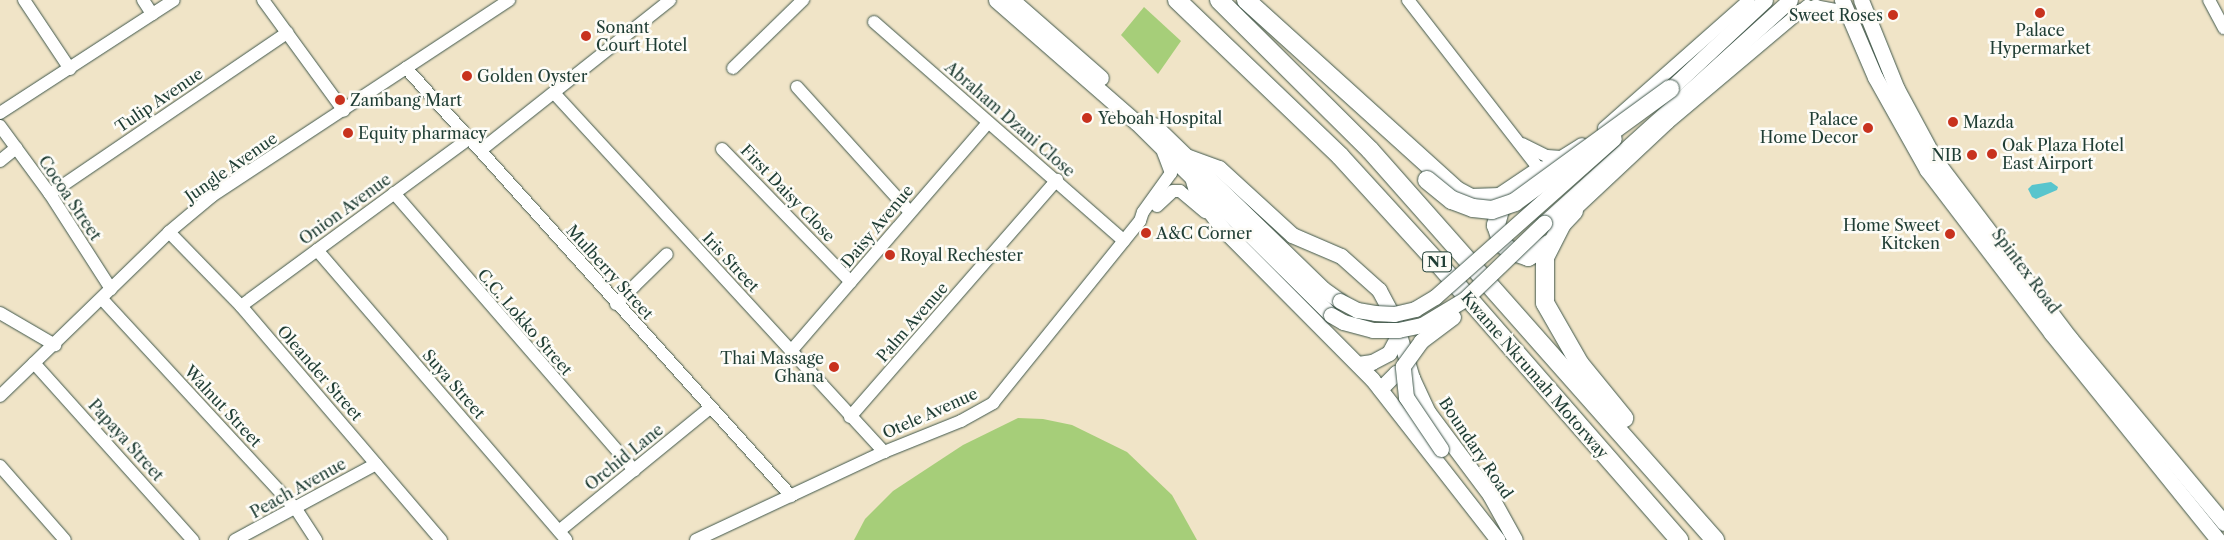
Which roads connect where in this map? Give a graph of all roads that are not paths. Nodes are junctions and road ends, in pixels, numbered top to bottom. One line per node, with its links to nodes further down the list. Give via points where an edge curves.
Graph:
1 (24, 0): 30 (street)
2 (142, 0): 24 (street)
3 (174, 0): 24 (street)
4 (263, 0): 27 (street)
5 (509, 0): 21 (street, Jungle Avenue)
6 (670, 0): 35 (street)
7 (803, 0): 32 (street)
8 (996, 0): 42 (main road, Boundary Road)
9 (1012, 0): 46 (main road, Boundary Road)
10 (1177, 0): 96 (highway, Kwame Nkrumah Motorway / N1, via 1340,156)
11 (1219, 0): 97 (highway, Kwame Nkrumah Motorway / N1, via 1370,150)
12 (1246, 0): 29 (highway)
13 (1408, 0): 41 (street)
14 (1749, 0): 47 (street, via 1590,139)
15 (1765, 0): 34 (main road, Boundary Road)
16 (1790, 0): 66 (main road, bridge)
17 (1812, 0): 23 (street)
18 (1861, 0): 28 (main road, Spintex Road)
19 (1871, 0): 28 (main road)
20 (2209, 0): 26 (street)
21 (494, 4): 31 (street, Jungle Avenue)
22 (1844, 6): 23 (main road); 79 (main road, Spintex Road, via 1875,77 1927,170)
23 (1801, 12): 55 (street, via 1668,123)
24 (152, 14): 30 (street)
25 (874, 22): 38 (street, Abraham Dzani Close)
26 (2224, 28)
27 (287, 33): 36 (street); 53 (street, Tulip Avenue)
28 (1879, 50): 87 (main road, Spintex Road, via 1936,161 2070,338)
29 (1310, 54): 34 (highway, bridge, via 1370,123 1427,180 1452,200 1473,208 1492,210 1515,202); 52 (highway, via 1456,190 1471,198 1486,200 1500,197)
30 (70, 68): 37 (street)
31 (406, 68): 36 (street, Jungle Avenue); 40 (street, Mulberry Street)
32 (733, 68)
33 (797, 87): 56 (street)
34 (1670, 89): 46 (main road, Boundary Road, bridge, via 1435,297 1415,310 1394,314 1357,310 1323,289)
35 (554, 93): 45 (street); 72 (street, Iris Street)
36 (344, 110): 59 (street, Jungle Avenue, via 212,196)
37 (0, 113)
38 (988, 122): 51 (street, Abraham Dzani Close); 56 (street, Daisy Avenue)
39 (0, 126): 43 (street, Cocoa Street)
40 (470, 138): 45 (street, Mulberry Street); 54 (street, Onion Avenue)
41 (1514, 138): 47 (street, via 1534,151); 49 (street)
42 (1157, 142): 50 (main road, Boundary Road); 57 (street, Otele Avenue, via 1172,173)
43 (16, 148): 48 (street); 53 (street, Cocoa Street)
44 (722, 149): 64 (street, First Daisy Close)
45 (481, 150): 67 (street, Mulberry Street)
46 (1186, 156): 70 (main road, Boundary Road, via 1219,168 1292,234 1341,256 1364,274 1385,301)
47 (1561, 157): 49 (street)
48 (0, 161)
49 (1540, 170): 52 (highway)
50 (1192, 177): 58 (main road, Boundary Road, via 1197,194); 66 (main road, Boundary Road, bridge, via 1331,315 1343,322 1373,330 1398,330 1422,325)
51 (1057, 180): 60 (street, Abraham Dzani Close); 80 (street, Palm Avenue)
52 (1523, 184): 61 (highway, via 1500,210 1497,235 1511,252 1528,257)
53 (50, 194): 65 (street, Cocoa Street)
54 (394, 194): 62 (street, Onion Avenue); 84 (street, C.C. Lokko Street)
55 (1574, 210): 61 (highway)
56 (909, 211): 64 (street, Daisy Avenue)
57 (1140, 220): 58 (street, Otele Avenue, via 1148,217 1165,196 1180,191); 60 (street, Otele Avenue)
58 (1222, 228): 74 (main road, Boundary Road)
59 (169, 232): 65 (street, Jungle Avenue); 68 (street, Oleander Street)
60 (1124, 241): 81 (street, Otele Avenue, via 993,403 961,421)
61 (1549, 244): 98 (highway, via 1543,293 1562,337 1580,364)
62 (316, 250): 68 (street, Onion Avenue); 88 (street, Suya Street)
63 (667, 254): 67 (street)
64 (851, 282): 72 (street, Daisy Avenue)
65 (106, 294): 71 (street, Jungle Avenue); 86 (street, Walnut Street)
66 (1465, 299): 89 (main road, bridge, via 1463,310 1421,341 1403,366 1406,397)
67 (616, 304): 78 (street, Mulberry Street)
68 (241, 306): 82 (street, Oleander Street)
69 (0, 313): 71 (street)
70 (1399, 334): 74 (main road, via 1389,353 1372,362); 75 (main road, Boundary Road)
71 (55, 344): 73 (street, Jungle Avenue)
72 (791, 351): 80 (street, Iris Street)
73 (34, 363): 77 (street, Jungle Avenue); 91 (street, Papaya Street)
74 (1358, 364): 76 (main road, Boundary Road)
75 (1412, 378): 76 (main road, via 1396,373); 89 (main road, Boundary Road, via 1428,412 1490,495)
76 (1380, 389): 89 (main road, Boundary Road)
77 (0, 396)
78 (710, 408): 84 (street, Orchid Lane); 85 (street, Mulberry Street)
79 (2118, 414): 99 (main road, via 2136,446); 100 (main road, Spintex Road)
80 (850, 418): 81 (street, Iris Street)
81 (884, 452): 85 (street, Otele Avenue)
82 (376, 464): 86 (street, Peach Avenue); 94 (street, Oleander Street)
83 (0, 466): 90 (street)
84 (634, 470): 88 (street, Orchid Lane)
85 (790, 496): 95 (street, Otele Avenue)
86 (296, 509): 92 (street, Peach Avenue); 93 (street, Walnut Street)
87 (2224, 523)
88 (562, 535)
89 (1506, 536)
90 (65, 540)
91 (193, 540)
92 (236, 540)
93 (316, 540)
94 (441, 540)
95 (696, 540)
96 (1679, 540)
97 (1715, 540)
98 (1725, 540)
99 (2208, 540)
100 (2218, 540)

